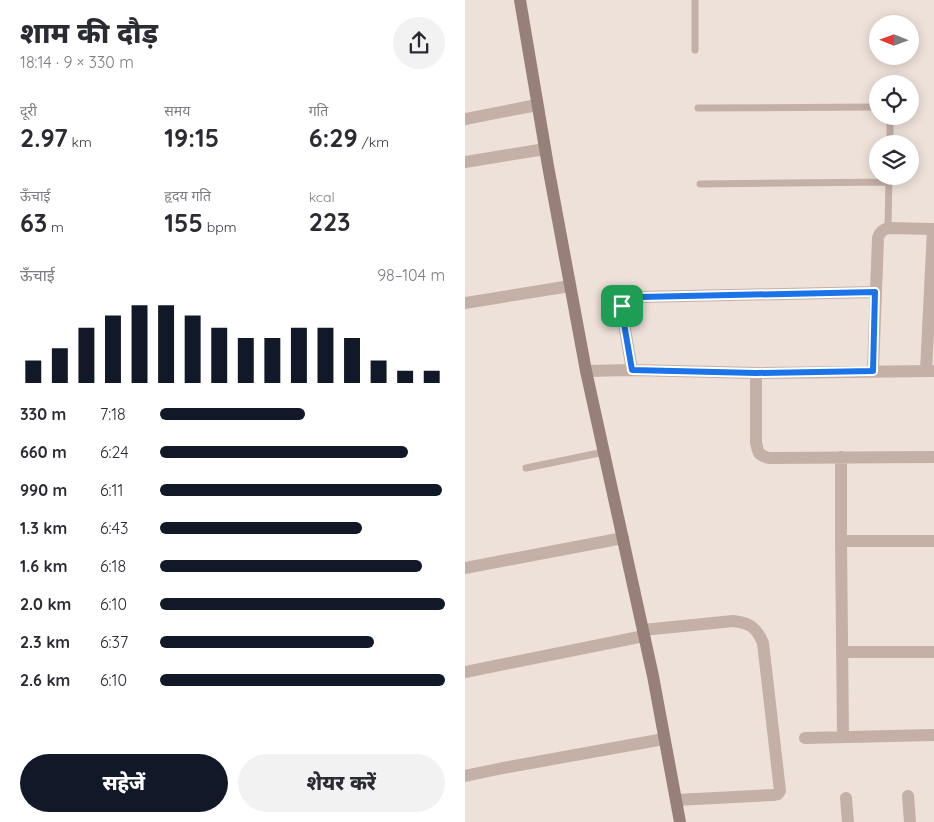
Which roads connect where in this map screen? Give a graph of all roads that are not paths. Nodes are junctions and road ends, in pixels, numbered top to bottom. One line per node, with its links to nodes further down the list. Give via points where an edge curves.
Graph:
1 (520, 0): 4 (street)
2 (695, 0): 3 (lane)
3 (695, 50)
4 (537, 105): 7 (street); 8 (street)
5 (869, 107): 6 (lane)
6 (698, 108)
7 (465, 119)
8 (545, 149): 9 (street); 15 (street)
9 (465, 162)
10 (869, 180): 11 (lane)
11 (700, 184)
12 (889, 185): 13 (lane)
13 (888, 228): 14 (street); 16 (street, via 878,238)
14 (933, 229): 21 (street)
15 (570, 286): 17 (street); 19 (street)
16 (875, 292): 18 (street, via 632,298 622,306 622,312); 20 (street)
17 (465, 303)
18 (632, 370): 19 (street); 22 (street)
19 (587, 371): 23 (street)
20 (873, 371): 21 (street); 22 (street)
21 (930, 371)
22 (756, 373): 25 (street, via 755,442 762,456)
23 (604, 452): 26 (lane); 27 (street)
24 (934, 456): 25 (street)
25 (841, 457): 28 (street)
26 (526, 468)
27 (623, 538): 30 (street); 31 (street)
28 (841, 541): 29 (street); 32 (street)
29 (934, 541)
30 (465, 568)
31 (644, 633): 34 (street); 38 (street); 42 (street, via 744,622 759,634 763,644 780,791 773,795)
32 (842, 652): 33 (street); 36 (street)
33 (934, 652)
34 (465, 672)
35 (934, 735): 36 (street)
36 (843, 737): 37 (street)
37 (805, 738)
38 (665, 739): 39 (street); 42 (street)
39 (465, 776)
40 (909, 796): 45 (street)
41 (846, 798): 44 (street)
42 (676, 800): 43 (street)
43 (680, 822)
44 (848, 822)
45 (910, 822)

